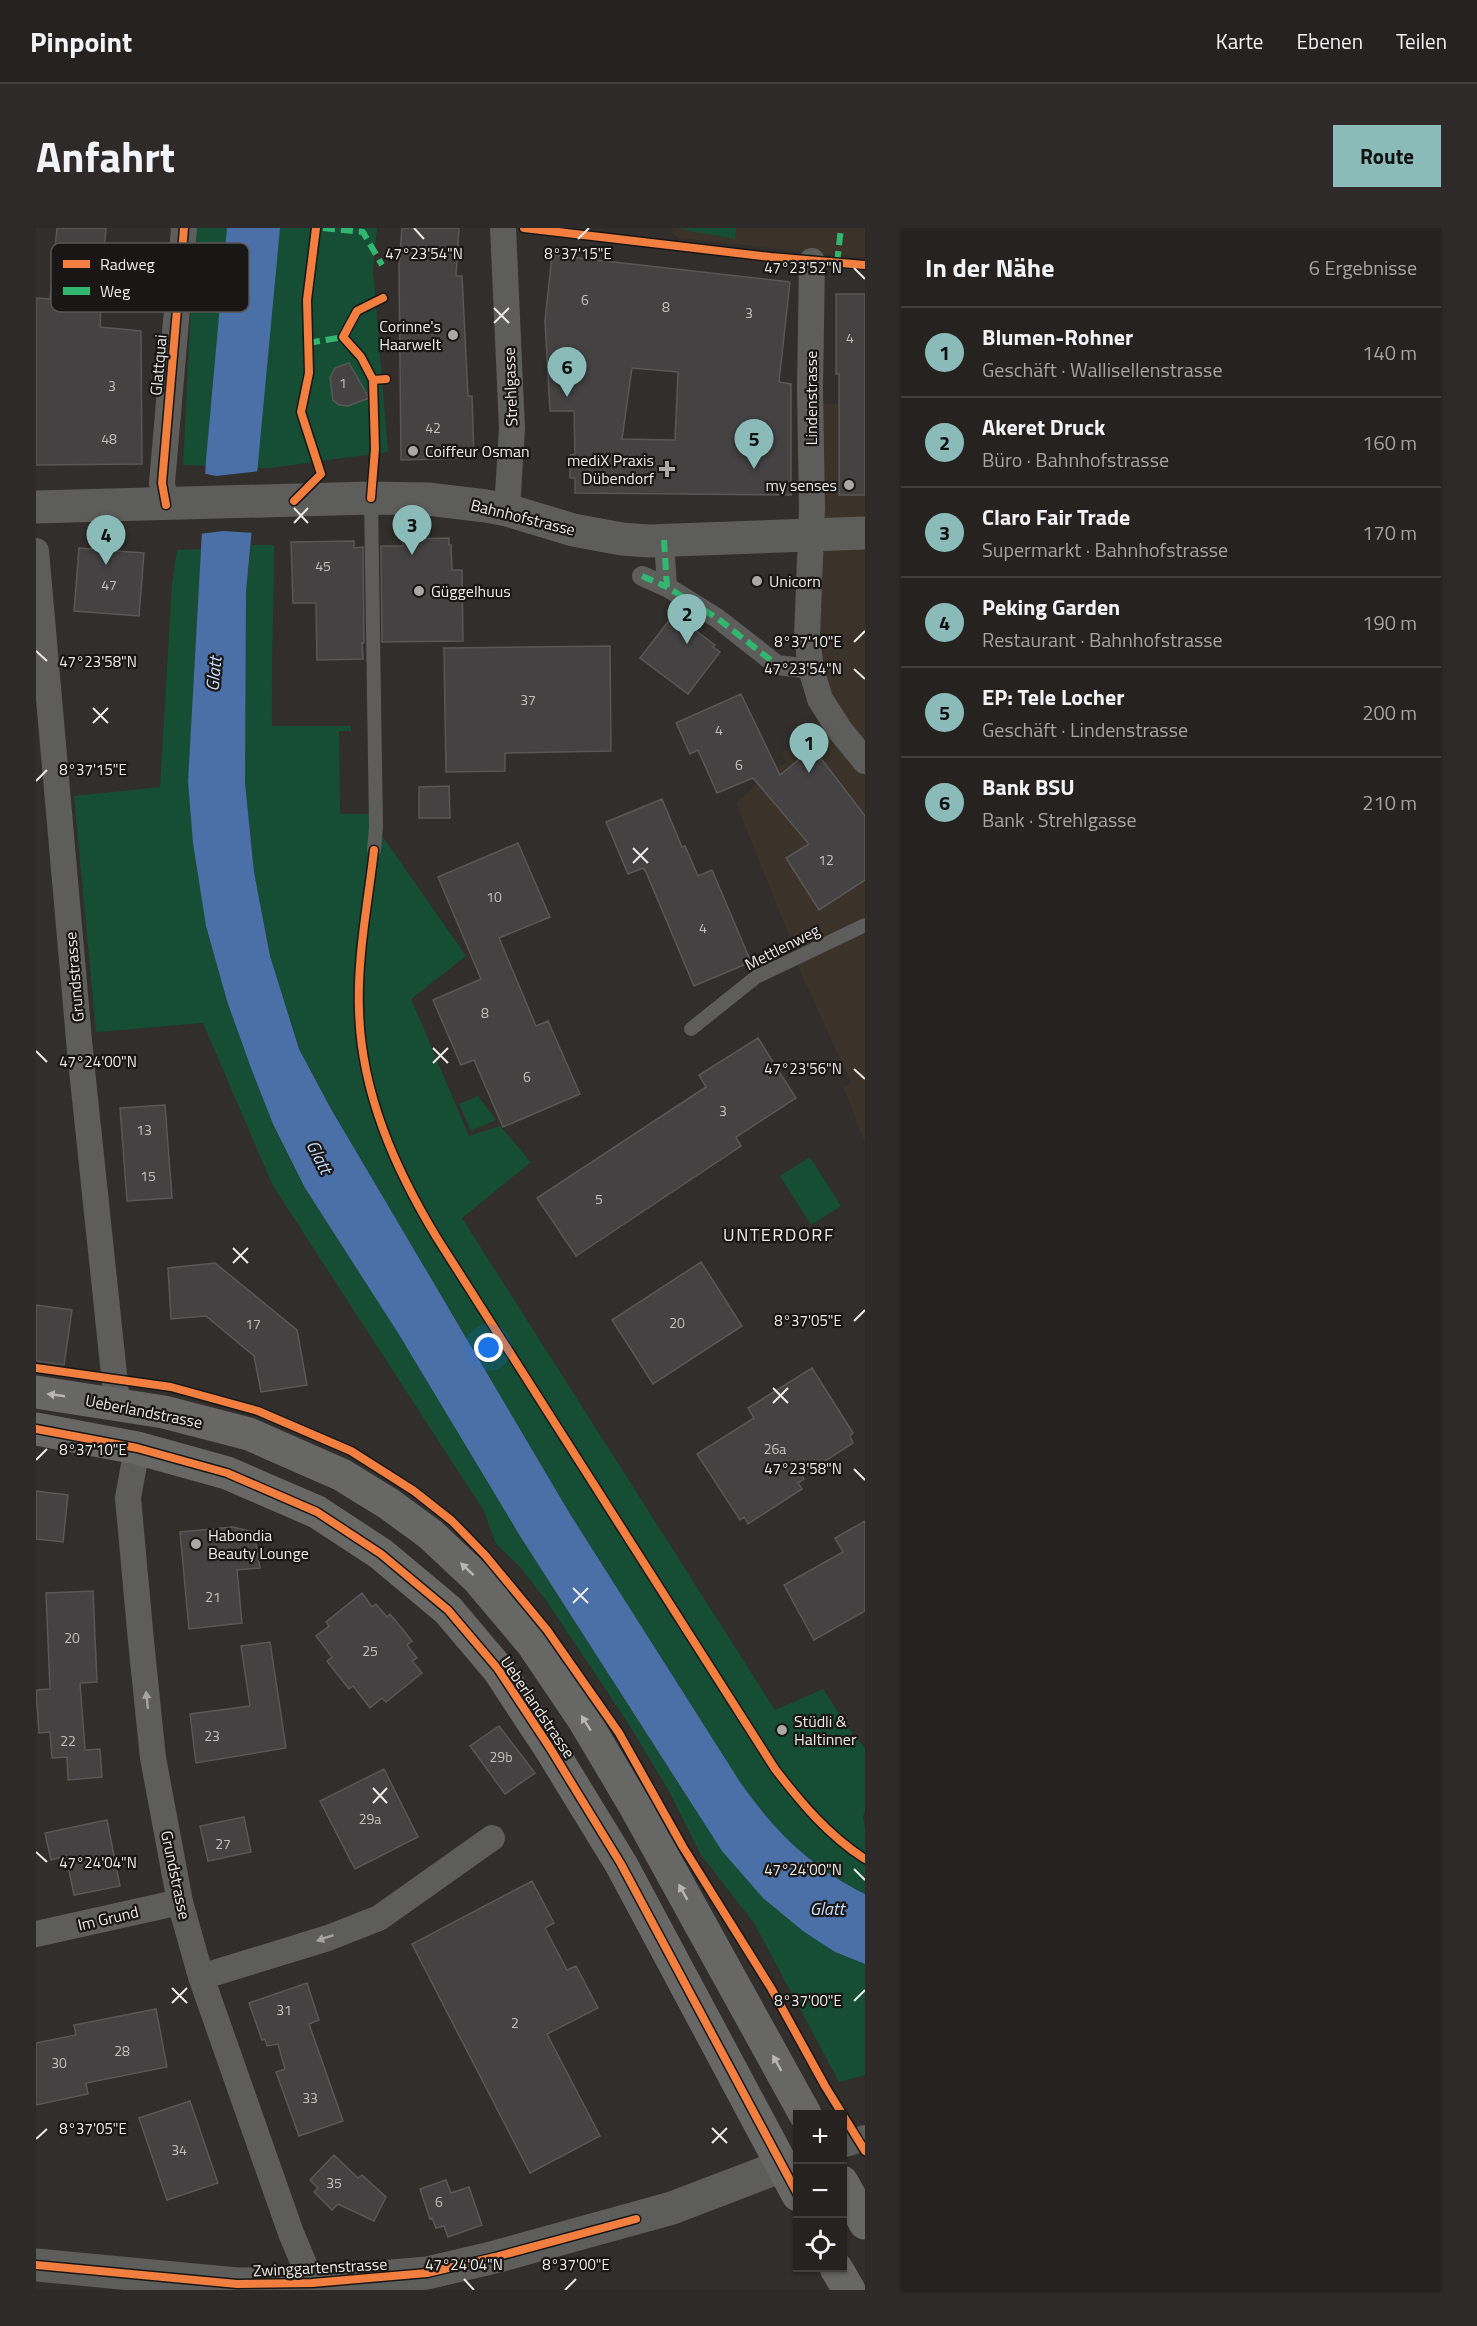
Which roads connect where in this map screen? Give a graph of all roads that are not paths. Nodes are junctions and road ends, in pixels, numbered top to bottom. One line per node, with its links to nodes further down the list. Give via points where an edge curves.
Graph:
1 (184, 228): 3 (street, Glattquai)
2 (503, 228): 9 (street, Strehlgasse, via 512,428)
3 (183, 243)
4 (813, 261): 11 (street, Lindenstrasse)
5 (177, 312): 7 (street, Glattquai, via 162,483)
6 (371, 498): 7 (street, Bahnhofstrasse); 9 (street, Bahnhofstrasse, via 456,502); 18 (lane)
7 (173, 505): 8 (street, Bahnhofstrasse)
8 (36, 507)
9 (507, 510): 12 (street, Bahnhofstrasse, via 594,534)
10 (865, 533): 11 (street, Bahnhofstrasse)
11 (810, 535): 12 (street, Bahnhofstrasse); 16 (street, Lindenstrasse, via 807,619)
12 (664, 540): 15 (street)
13 (36, 551): 22 (street, Grundstrasse, via 80,1051)
14 (642, 576): 15 (street)
15 (668, 586): 16 (street, via 777,665)
16 (811, 669): 17 (street, Lindenstrasse, via 829,715)
17 (865, 761)
18 (374, 850)
19 (865, 925): 20 (lane, Mettlenweg, via 756,977)
20 (691, 1029)
21 (36, 1392): 22 (main road, Ueberlandstrasse, one-way to 21)
22 (117, 1392): 29 (main road, Ueberlandstrasse, one-way to 22, via 584,1720 532,1643 478,1580 429,1534 342,1475 249,1434 164,1412)
23 (36, 1429): 24 (main road, Ueberlandstrasse)
24 (137, 1448): 26 (street, Grundstrasse, one-way to 24, via 153,1758 141,1641 128,1498); 32 (main road, Ueberlandstrasse, via 227,1473 317,1512 381,1554 448,1610 498,1670 550,1748 621,1864)
25 (492, 1838): 28 (street, one-way to 28, via 380,1918)
26 (180, 1902): 27 (street, Im Grund); 28 (street, Grundstrasse)
27 (36, 1934)
28 (201, 1977): 37 (street, Grundstrasse)
29 (802, 2110)
30 (865, 2138): 31 (street)
31 (847, 2144)
32 (790, 2163): 37 (street, Zwinggartenstrasse, via 672,2208 495,2257 427,2273)
33 (847, 2189): 34 (main road)
34 (865, 2223)
35 (36, 2265): 37 (street, Zwinggartenstrasse, via 237,2284)
36 (838, 2272): 38 (main road)
37 (313, 2287)
38 (849, 2290)

